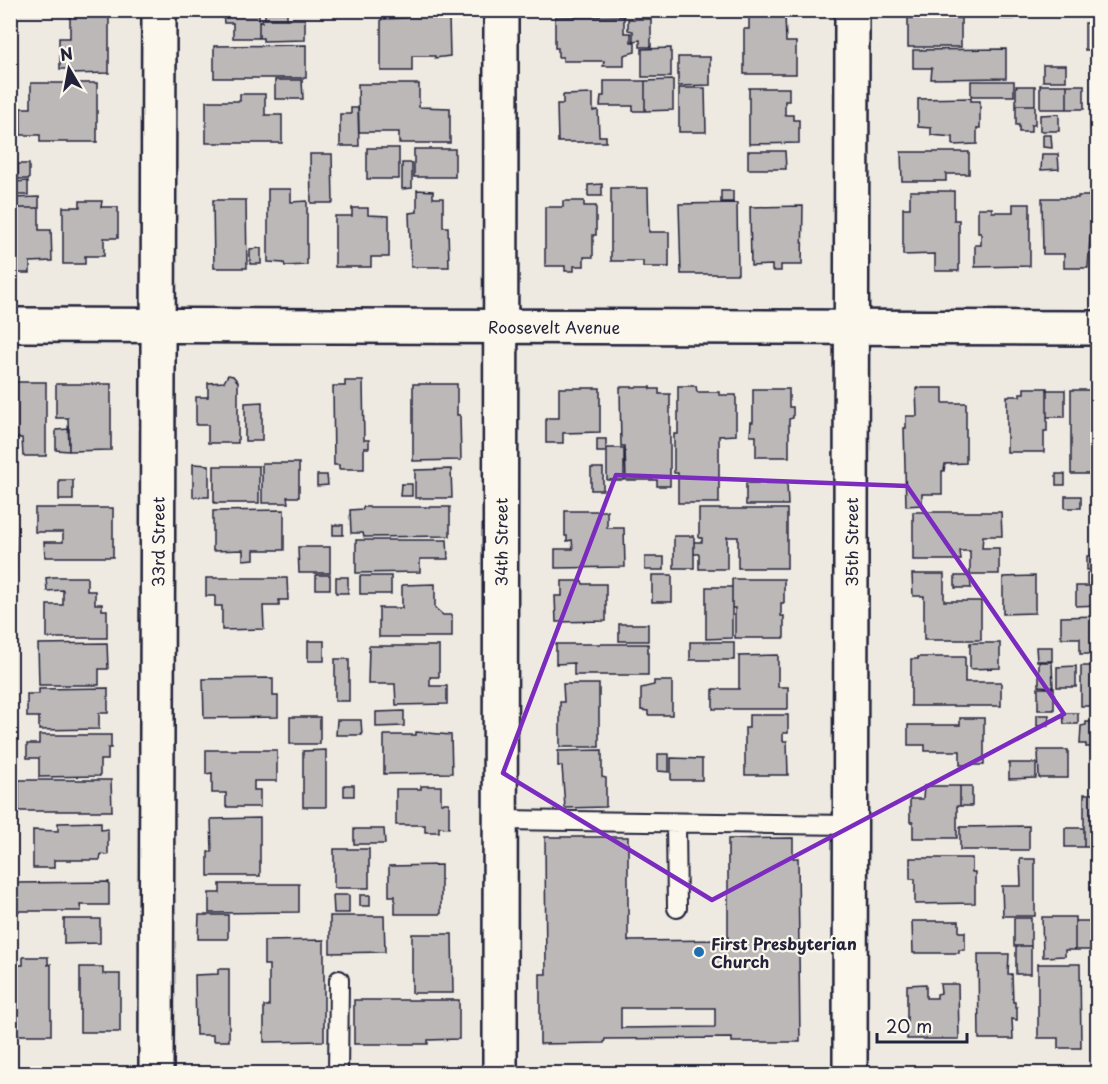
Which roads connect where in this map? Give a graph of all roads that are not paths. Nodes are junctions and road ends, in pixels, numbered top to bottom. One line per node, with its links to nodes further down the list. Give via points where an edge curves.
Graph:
1 (159, 10): 5 (street, 33rd Street)
2 (501, 10): 6 (street, 34th Street)
3 (852, 10): 7 (street, 35th Street)
4 (10, 325): 5 (street, Roosevelt Avenue)
5 (157, 325): 6 (street, Roosevelt Avenue); 14 (street, 33rd Street)
6 (500, 328): 7 (street, Roosevelt Avenue); 9 (street, 34th Street)
7 (851, 328): 8 (street, Roosevelt Avenue); 11 (street, 35th Street)
8 (1098, 328)
9 (501, 820): 10 (lane); 16 (street, 34th Street)
10 (676, 822): 11 (lane); 12 (lane)
11 (851, 825): 17 (street, 35th Street)
12 (677, 908)
13 (339, 980): 15 (lane)
14 (156, 1074)
15 (338, 1074)
16 (500, 1074)
17 (850, 1074)

